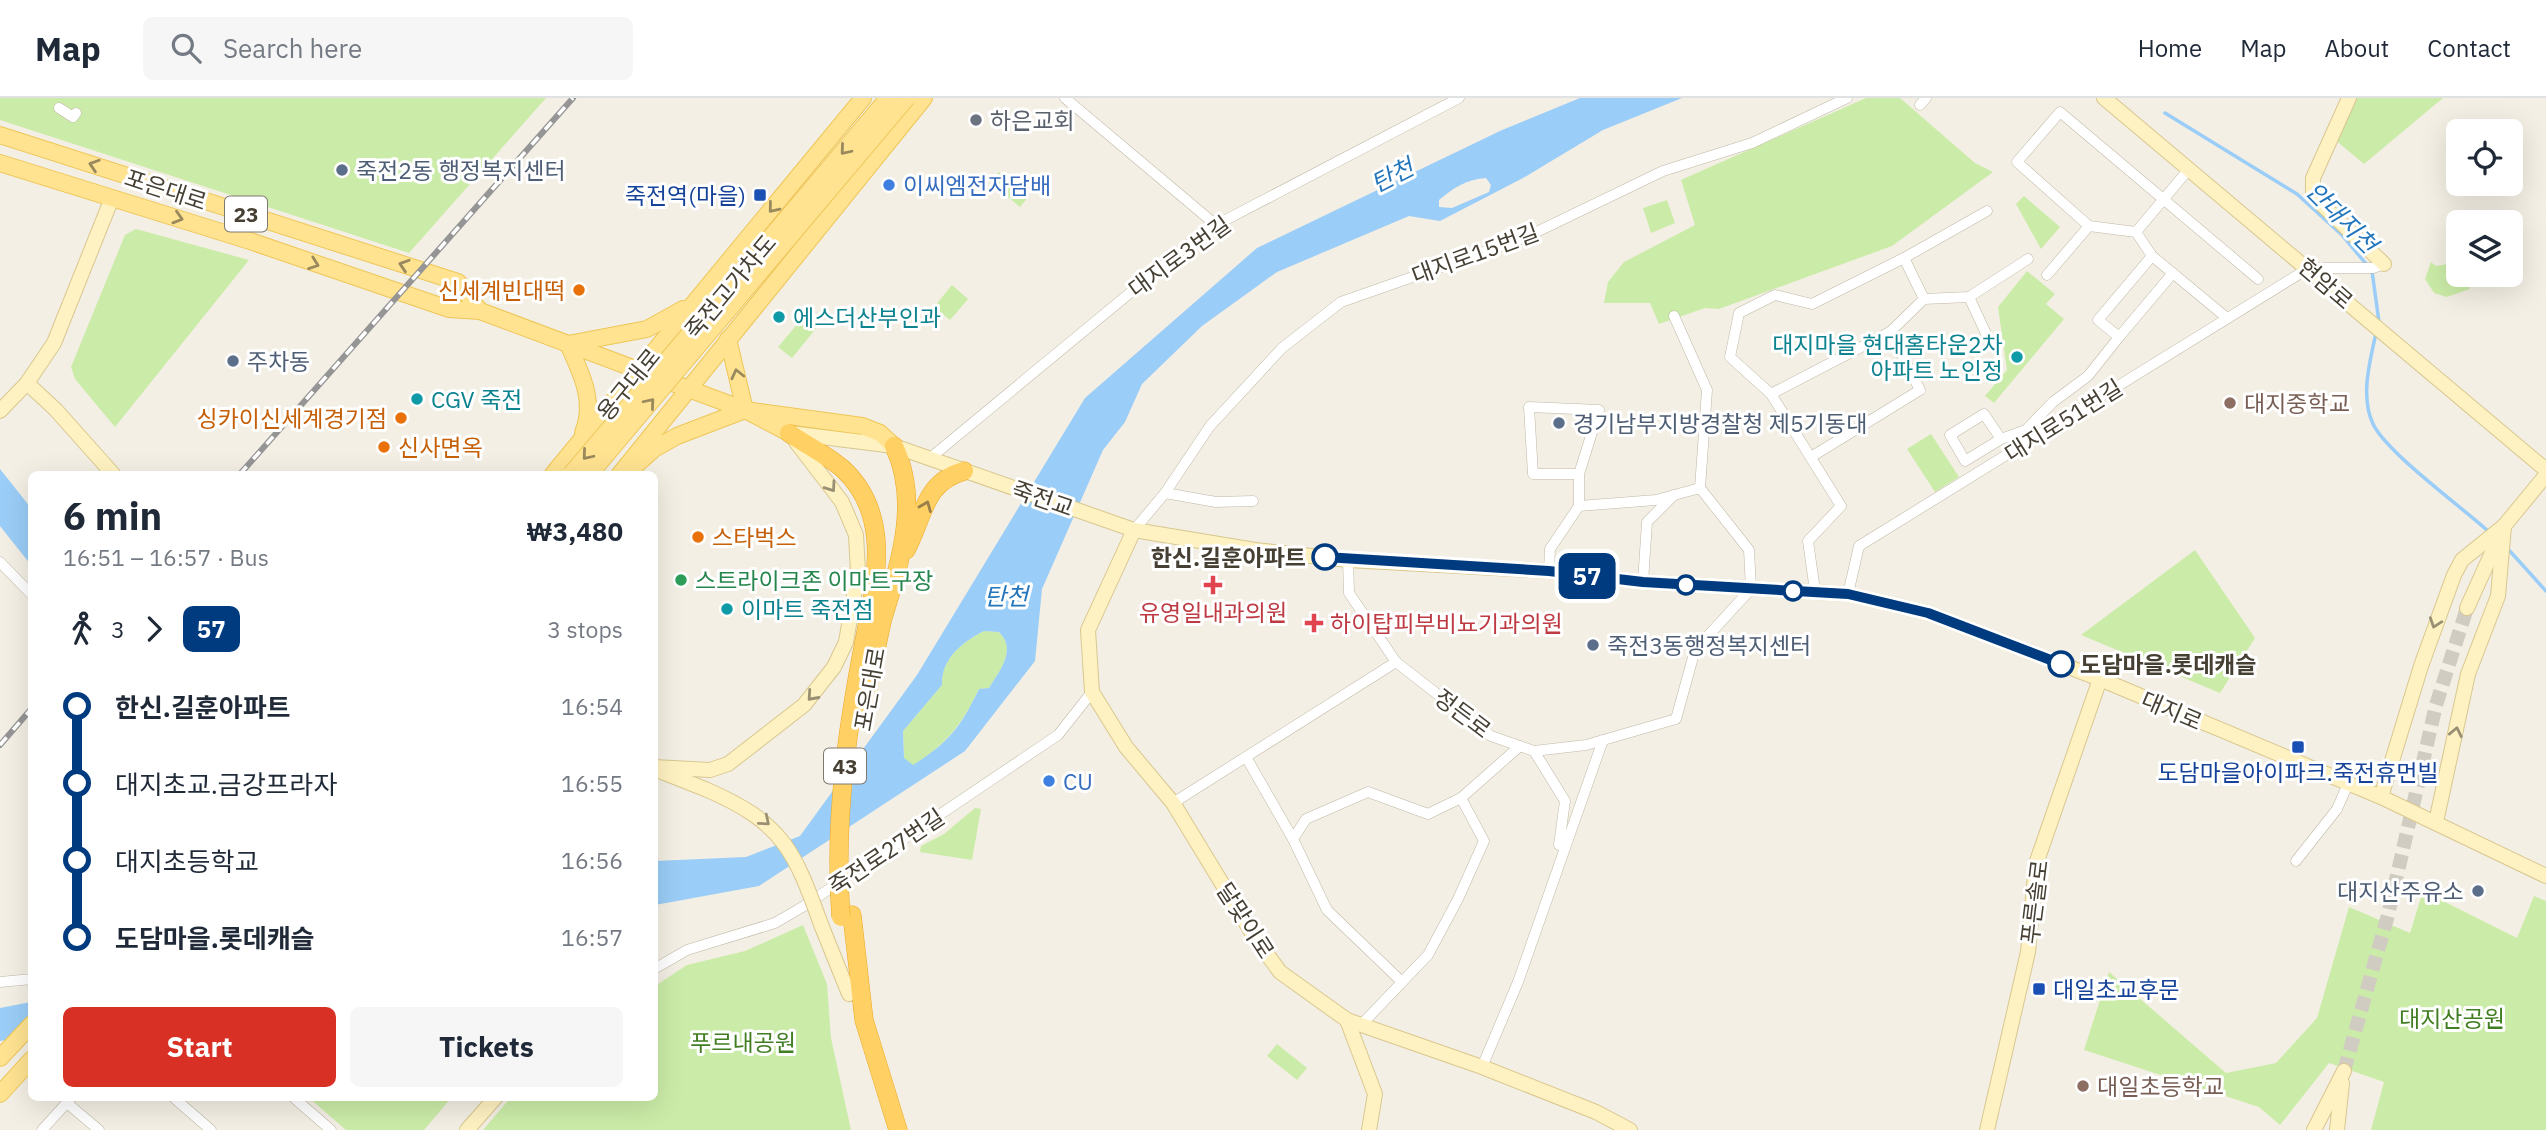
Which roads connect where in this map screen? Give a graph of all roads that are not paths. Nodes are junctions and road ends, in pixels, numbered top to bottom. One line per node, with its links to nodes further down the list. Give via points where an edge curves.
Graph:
1 (863, 98): 30 (main road, 용구대로, one-way to 30)
2 (888, 98): 55 (main road, 죽전고가차도, one-way to 55, bridge)
3 (907, 98): 56 (main road, 죽전고가차도, one-way to 3, bridge)
4 (924, 98): 38 (main road)
5 (1065, 98): 18 (street)
6 (1459, 98): 18 (street, 대지로3번길)
7 (1847, 98): 63 (street, 대지로15번길, via 1752,144 1663,171 1524,237 1341,302 1282,348 1255,377 1210,426)
8 (2104, 98): 14 (street, 현암로)
9 (2349, 98): 24 (street, via 2313,178 2313,196)
10 (59, 107): 11 (street, via 74,117)
11 (76, 113)
12 (0, 135): 32 (main road, 포은대로 / 23, one-way to 12, via 458,282)
13 (0, 163): 15 (main road, 포은대로 / 23)
14 (2189, 169): 16 (street); 25 (street, 현암로)
15 (112, 198): 32 (main road, 포은대로 / 23, one-way to 32, via 449,309); 41 (street, via 54,343)
16 (2164, 198): 19 (street, via 2060,112 2017,162); 20 (street); 28 (street)
17 (1987, 211): 22 (street)
18 (1216, 225): 53 (street, 대지로3번길)
19 (2089, 226): 20 (street); 27 (street)
20 (2136, 232): 21 (street)
21 (2152, 256): 26 (street); 36 (street, via 2098,320)
22 (1904, 258): 31 (street); 43 (street, via 1812,304 1775,295 1739,313 1730,357)
23 (2028, 259): 29 (street)
24 (2379, 266): 25 (street)
25 (2309, 268): 34 (street, 대지로51번길); 60 (street, 현암로)
26 (2173, 274): 34 (street); 36 (street)
27 (2047, 275)
28 (2258, 279)
29 (1969, 297): 31 (street); 37 (street)
30 (699, 298): 39 (main road, via 647,329); 40 (main road, 용구대로)
31 (1924, 299): 35 (street)
32 (480, 311): 39 (main road, 포은대로 / 23)
33 (1674, 316): 62 (street, via 1707,390)
34 (2227, 318): 78 (street, 대지로51번길, via 1859,546)
35 (1890, 332): 43 (street); 52 (street, via 1920,390)
36 (2119, 337): 48 (street, via 2088,376 2026,429)
37 (1988, 338)
38 (729, 339): 42 (main road); 45 (main road, one-way to 38)
39 (568, 344): 40 (main road, 포은대로 / 23); 49 (main road, via 590,407)
40 (639, 370): 42 (main road, 포은대로 / 23); 46 (main road, 용구대로)
41 (27, 383): 44 (street); 54 (street)
42 (688, 388): 45 (main road, 포은대로 / 43); 51 (main road)
43 (1771, 394): 52 (street)
44 (5, 405)
45 (745, 410): 47 (main road, 포은대로 / 43); 50 (main road, 포은대로 / 43, via 862,426 880,433); 58 (main road, via 677,436)
46 (591, 429): 49 (main road, 용구대로); 51 (main road, via 620,431 629,438)
47 (789, 433): 50 (street); 80 (highway, 포은대로 / 43, via 842,469 863,497 879,555); 88 (street, one-way to 88, via 842,502 856,535 858,572 846,642 834,667 804,705 728,764 710,770)
48 (2001, 439): 48 (street, via 1984,414 1950,435 1965,461)
49 (579, 445): 55 (main road, 용구대로)
50 (894, 446): 53 (street); 70 (highway, 포은대로 / 43, via 905,483)
51 (634, 454): 57 (main road)
52 (1811, 457): 77 (street, via 1841,506 1808,541)
53 (929, 459): 59 (street)
54 (110, 471)
55 (562, 471)
56 (593, 471)
57 (622, 471)
58 (629, 471)
59 (967, 472): 67 (street, 죽전교); 70 (highway, one-way to 59, via 935,486 949,475)
60 (2546, 472): 68 (street)
61 (1579, 474): 61 (street, via 1534,474 1529,407 1599,410); 66 (street)
62 (1700, 488): 64 (street); 75 (street, via 1749,550)
63 (1165, 493): 65 (street, via 1216,502); 69 (street, 대지로15번길)
64 (1674, 495): 66 (street); 74 (street, via 1647,522)
65 (1253, 501)
66 (1579, 506): 73 (street, via 1550,549)
67 (1116, 524): 69 (street, 대지로)
68 (2504, 526): 79 (street); 91 (street, one-way to 91, via 2462,561 2429,641); 94 (street, one-way to 68, via 2468,674 2498,596)
69 (1134, 530): 71 (street, 대지로); 83 (street, 달맞이로, via 1088,629)
70 (903, 556): 80 (highway, 포은대로 / 43)
71 (1348, 560): 73 (street, 대지로); 81 (street, 정든로, via 1349,593)
72 (0, 562): 76 (street)
73 (1549, 571): 74 (street, 대지로)
74 (1643, 582): 75 (street, 대지로)
75 (1751, 589): 77 (street, 대지로); 84 (street, 정든로, via 1695,650 1676,719)
76 (28, 591)
77 (1815, 591): 78 (street, 대지로)
78 (1848, 594): 82 (street, 대지로, via 1928,613)
79 (2467, 608)
80 (875, 619): 99 (highway, 포은대로 / 43, bridge, via 856,771)
81 (1396, 662): 85 (street, 정든로, via 1491,736); 87 (street)
82 (2100, 679): 90 (street, 대지로); 127 (street, 푸른솔로, via 2036,864 2028,952)
83 (1092, 692): 93 (street, 달맞이로, via 1126,747); 100 (street, 죽전로27번길, via 1058,735 804,906 775,923 687,950)
84 (1603, 740): 86 (street, 정든로); 97 (street)
85 (1520, 746): 86 (street, 정든로); 92 (street)
86 (1534, 751): 97 (street, via 1566,801)
87 (1246, 757): 93 (street); 95 (street)
88 (658, 768)
89 (658, 770): 104 (street, one-way to 104, bridge, via 739,803 777,831 804,876)
90 (2348, 784): 91 (street, 대지로); 96 (street, via 2331,817)
91 (2381, 797): 94 (street, 대지로)
92 (1461, 798): 95 (street, via 1428,814 1368,792 1306,819); 103 (street, via 1484,841 1428,955)
93 (1174, 803): 105 (street, 달맞이로, via 1280,972)
94 (2436, 822): 98 (street, 대지로)
95 (1293, 839): 103 (street, via 1327,910)
96 (2296, 861)
97 (1556, 867): 110 (street, via 1518,982)
98 (2546, 876)
99 (846, 916): 104 (highway, 포은대로 / 43); 124 (highway, 포은대로 / 43, via 864,1020)
100 (658, 967)
101 (28, 979): 102 (street)
102 (0, 982)
103 (1402, 982): 106 (street)
104 (849, 994): 123 (highway, 포은대로 / 43, via 853,1026)
105 (1347, 1020): 106 (street, 달맞이로); 125 (street, via 1375,1094)
106 (1361, 1025): 110 (street, 달맞이로)
107 (28, 1028): 108 (main road)
108 (0, 1058)
109 (28, 1063): 112 (main road)
110 (1482, 1067): 126 (street, 달맞이로)
111 (2344, 1071): 128 (street); 129 (street); 130 (street)
112 (1, 1093)
113 (69, 1101): 118 (street)
114 (71, 1101): 119 (street)
115 (178, 1101): 120 (street)
116 (298, 1101): 121 (street)
117 (492, 1101): 122 (street)
118 (42, 1130)
119 (99, 1130)
120 (211, 1130)
121 (331, 1130)
122 (467, 1130)
123 (885, 1130)
124 (898, 1130)
125 (1369, 1130)
126 (1630, 1130)
127 (1987, 1130)
128 (2314, 1130)
129 (2324, 1130)
130 (2337, 1130)

